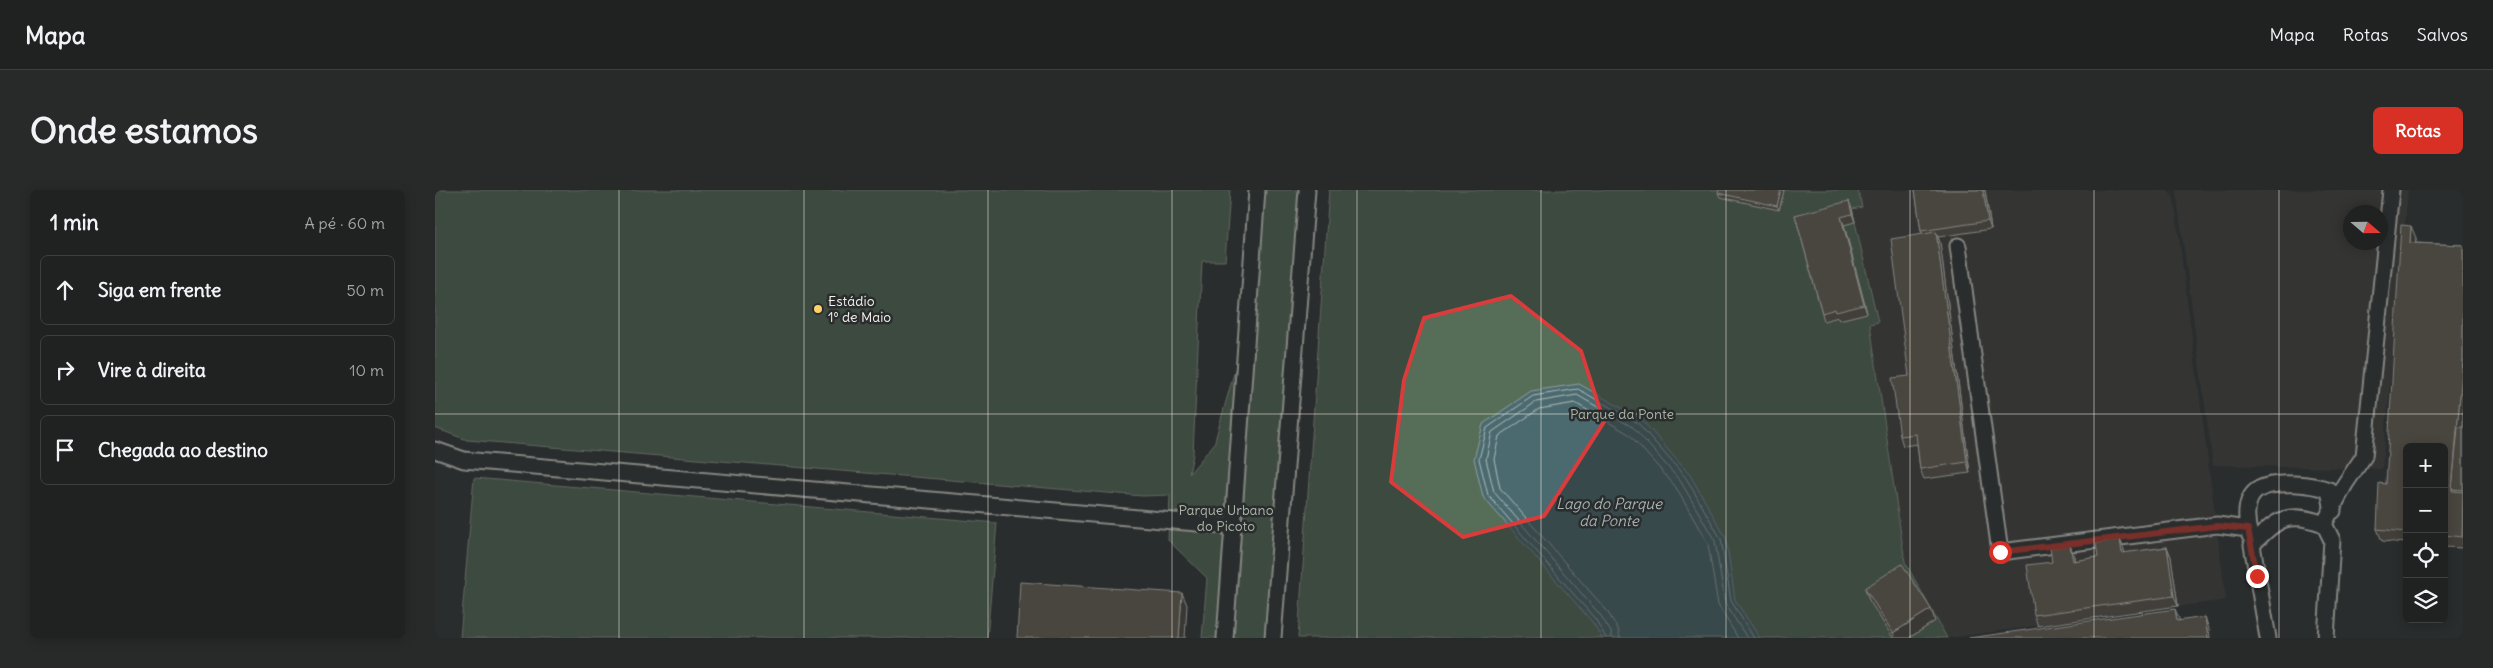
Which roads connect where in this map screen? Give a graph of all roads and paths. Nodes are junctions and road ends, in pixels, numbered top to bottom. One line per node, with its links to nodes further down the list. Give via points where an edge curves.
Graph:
1 (1257, 190): 8 (lane)
2 (1307, 190): 13 (lane)
3 (2391, 190): 6 (lane, via 2364,456)
4 (1958, 246): 9 (lane, via 2000,552 2217,526)
5 (435, 450): 8 (lane, via 465,460)
6 (2333, 506): 7 (lane); 9 (lane, via 2329,490 2318,486 2286,484 2259,489 2251,499 2245,518); 10 (lane)
7 (2324, 524): 10 (lane); 11 (lane, via 2303,516 2282,518 2268,527)
8 (1232, 526): 12 (lane)
9 (2248, 529): 11 (lane)
10 (2332, 540): 15 (lane)
11 (2252, 545): 14 (lane)
12 (1225, 638)
13 (1273, 638)
14 (2268, 638)
15 (2326, 638)

